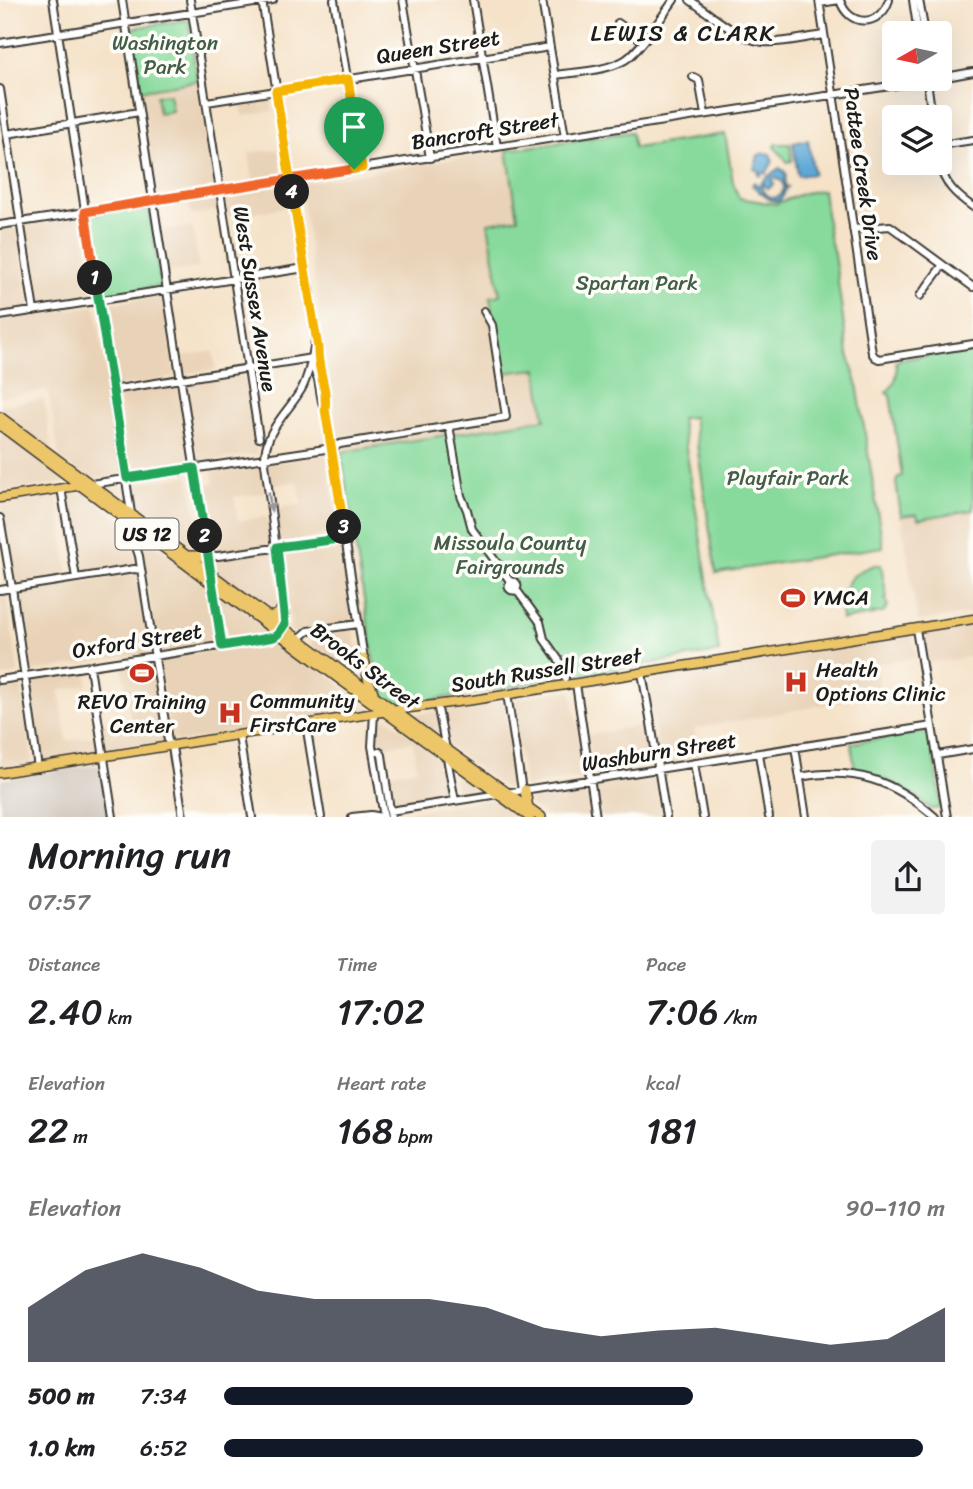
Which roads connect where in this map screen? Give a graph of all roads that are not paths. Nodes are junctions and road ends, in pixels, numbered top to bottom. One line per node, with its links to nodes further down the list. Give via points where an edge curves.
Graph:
1 (53, 0): 22 (street)
2 (122, 0): 20 (street)
3 (190, 0): 17 (street, West Sussex Avenue)
4 (273, 0): 15 (street)
5 (334, 0): 33 (street)
6 (403, 0): 28 (street)
7 (473, 0): 27 (street)
8 (542, 0): 26 (street)
9 (674, 0): 24 (street)
10 (690, 0): 23 (street, via 750,39 763,42)
11 (840, 0): 12 (street, via 848,15 865,20 881,14); 16 (street)
12 (889, 0)
13 (912, 0): 18 (street)
14 (919, 0): 19 (street)
15 (262, 1): 17 (street); 36 (street)
16 (819, 2): 23 (street, Pattee Creek Drive)
17 (192, 12): 20 (street); 38 (street, West Sussex Avenue)
18 (916, 21)
19 (923, 21)
20 (126, 23): 22 (street); 39 (street)
21 (618, 23): 24 (street)
22 (58, 34): 25 (street); 41 (street)
23 (824, 35): 37 (street, Pattee Creek Drive)
24 (643, 41): 30 (street, via 633,54 612,66)
25 (0, 43)
26 (550, 47): 27 (street, Queen Street); 30 (street)
27 (483, 58): 28 (street, Queen Street); 46 (street)
28 (415, 69): 33 (street, Queen Street); 47 (street)
29 (973, 72): 31 (street, Bancroft Street)
30 (555, 75): 43 (street)
31 (952, 76)
32 (693, 77): 40 (street, via 699,80)
33 (348, 79): 36 (street, Queen Street); 48 (street)
34 (882, 87): 37 (street, Bancroft Street)
35 (0, 89): 42 (street)
36 (276, 91): 38 (street, Queen Street); 50 (street)
37 (833, 95): 40 (street, Bancroft Street); 57 (street, Pattee Creek Drive)
38 (207, 102): 51 (street, West Sussex Avenue)
39 (139, 112): 41 (street); 52 (street)
40 (705, 114): 43 (street, Bancroft Street)
41 (72, 123): 42 (street); 54 (street)
42 (7, 134): 55 (street)
43 (565, 137): 46 (street, Bancroft Street)
44 (973, 140): 45 (street)
45 (952, 143)
46 (497, 147): 47 (street, Bancroft Street)
47 (430, 158): 48 (street, Bancroft Street)
48 (362, 168): 50 (street, Bancroft Street)
49 (942, 175): 53 (street, via 951,190)
50 (290, 180): 51 (street, Bancroft Street); 59 (street)
51 (221, 191): 52 (street, Bancroft Street); 60 (street, West Sussex Avenue)
52 (153, 201): 54 (street, Bancroft Street); 62 (street)
53 (973, 208)
54 (85, 212): 55 (street, Bancroft Street); 64 (street)
55 (20, 223): 56 (street, Bancroft Street); 65 (street)
56 (0, 225)
57 (853, 229): 58 (street, via 890,226); 69 (street, Pattee Creek Drive, via 875,357)
58 (942, 266): 61 (street); 63 (street)
59 (305, 268): 60 (street); 68 (street)
60 (233, 279): 62 (street); 71 (street, West Sussex Avenue)
61 (973, 287)
62 (167, 290): 64 (street); 72 (street)
63 (920, 296)
64 (98, 300): 65 (street); 73 (street)
65 (34, 310): 67 (street)
66 (484, 311): 79 (street, via 492,325 506,417)
67 (0, 316)
68 (316, 339): 70 (street); 74 (street)
69 (973, 344)
70 (312, 358): 71 (street); 74 (street); 78 (street, via 303,387)
71 (248, 369): 72 (street); 78 (street, West Sussex Avenue, via 259,436)
72 (181, 379): 73 (street); 81 (street)
73 (112, 390): 82 (street)
74 (325, 409): 79 (street)
75 (0, 416): 83 (highway, Brooks Street / US 12)
76 (0, 425): 84 (highway, Brooks Street / US 12)
77 (450, 431): 118 (street, via 460,496 470,525 540,622)
78 (270, 438): 80 (street)
79 (332, 448): 80 (street); 91 (street)
80 (264, 457): 81 (street); 93 (street, one-way to 93)
81 (194, 468): 82 (street); 94 (street)
82 (127, 478): 83 (street); 87 (street)
83 (91, 484): 84 (main road); 87 (highway, Brooks Street / US 12)
84 (80, 485): 85 (main road); 89 (highway, Brooks Street / US 12)
85 (61, 488): 86 (main road); 98 (street)
86 (0, 498)
87 (131, 513): 90 (highway, Brooks Street / US 12)
88 (0, 519): 100 (street)
89 (139, 528): 90 (highway); 92 (highway, Brooks Street / US 12); 95 (street, via 134,534)
90 (153, 529): 96 (highway, Brooks Street / US 12)
91 (346, 538): 93 (street); 105 (street)
92 (156, 541): 95 (street, via 143,540); 99 (highway, Brooks Street / US 12)
93 (277, 547): 94 (street); 102 (street)
94 (208, 555): 96 (highway); 99 (street)
95 (139, 556): 97 (street)
96 (190, 556): 99 (highway, Brooks Street / US 12)
97 (141, 570): 98 (street); 112 (street)
98 (76, 578): 100 (street)
99 (212, 579): 103 (highway, Brooks Street / US 12); 107 (highway, Brooks Street / US 12); 110 (street)
100 (12, 588): 101 (street); 116 (street)
101 (0, 590)
102 (283, 603): 103 (highway, via 278,615); 107 (street, via 286,620)
103 (268, 616): 107 (highway, Brooks Street / US 12)
104 (973, 619): 106 (main road, South Russell Street)
105 (358, 624): 108 (street); 113 (street)
106 (916, 629): 115 (main road, South Russell Street); 125 (street)
107 (281, 630): 109 (highway, Brooks Street / US 12); 110 (street, Oxford Street, via 271,638); 122 (highway, Brooks Street / US 12)
108 (314, 630): 109 (street); 111 (street, via 308,638)
109 (296, 637): 111 (highway, Brooks Street / US 12)
110 (222, 646): 112 (street, Oxford Street)
111 (311, 648): 117 (highway, Brooks Street / US 12)
112 (155, 656): 114 (street, Oxford Street); 128 (street)
113 (364, 659): 117 (highway, via 363,672); 122 (highway)
114 (90, 667): 116 (street, Oxford Street); 135 (street)
115 (642, 673): 120 (main road, South Russell Street); 138 (street)
116 (24, 676): 119 (street, Oxford Street); 137 (street)
117 (356, 678): 122 (highway, Brooks Street / US 12)
118 (565, 678)
119 (0, 680)
120 (576, 684): 121 (main road, South Russell Street); 142 (street)
121 (507, 694): 123 (main road, South Russell Street); 143 (street)
122 (373, 699): 124 (highway); 124 (highway, Brooks Street / US 12)
123 (437, 704): 124 (main road, South Russell Street); 132 (street)
124 (384, 712): 126 (main road, South Russell Street); 131 (street, via 374,725); 132 (highway, Brooks Street / US 12)
125 (932, 726): 129 (street, Washburn Street); 134 (street)
126 (307, 728): 127 (main road, South Russell Street); 153 (street)
127 (239, 740): 128 (main road, South Russell Street); 152 (street)
128 (172, 747): 135 (main road, South Russell Street); 151 (street)
129 (795, 747): 133 (street, Washburn Street); 140 (street)
130 (973, 749): 134 (street)
131 (373, 752): 141 (street); 147 (street, via 382,755)
132 (447, 753): 144 (highway, Brooks Street / US 12); 145 (street)
133 (759, 754): 136 (street, Washburn Street); 160 (street)
134 (938, 755): 163 (street)
135 (103, 757): 137 (main road, South Russell Street); 150 (street)
136 (694, 763): 138 (street, Washburn Street); 159 (street)
137 (38, 768): 139 (main road, South Russell Street)
138 (659, 768): 142 (street, Washburn Street); 158 (street)
139 (0, 773)
140 (800, 777): 161 (street); 162 (street, via 830,772 877,779)
141 (378, 779): 146 (street); 147 (street)
142 (591, 780): 143 (street, Washburn Street); 157 (street)
143 (524, 790): 144 (street, Washburn Street); 148 (highway)
144 (501, 793): 145 (street, Washburn Street); 148 (highway, Brooks Street / US 12)
145 (455, 801): 147 (street, Washburn Street)
146 (382, 803): 149 (street); 155 (street)
147 (391, 814)
148 (527, 814): 156 (highway, Brooks Street / US 12)
149 (371, 815): 154 (street); 155 (street)
150 (113, 817)
151 (183, 817)
152 (252, 817)
153 (322, 817)
154 (352, 817)
155 (383, 817)
156 (541, 817)
157 (596, 817)
158 (666, 817)
159 (703, 817)
160 (769, 817)
161 (806, 817)
162 (935, 817)
163 (947, 817)

